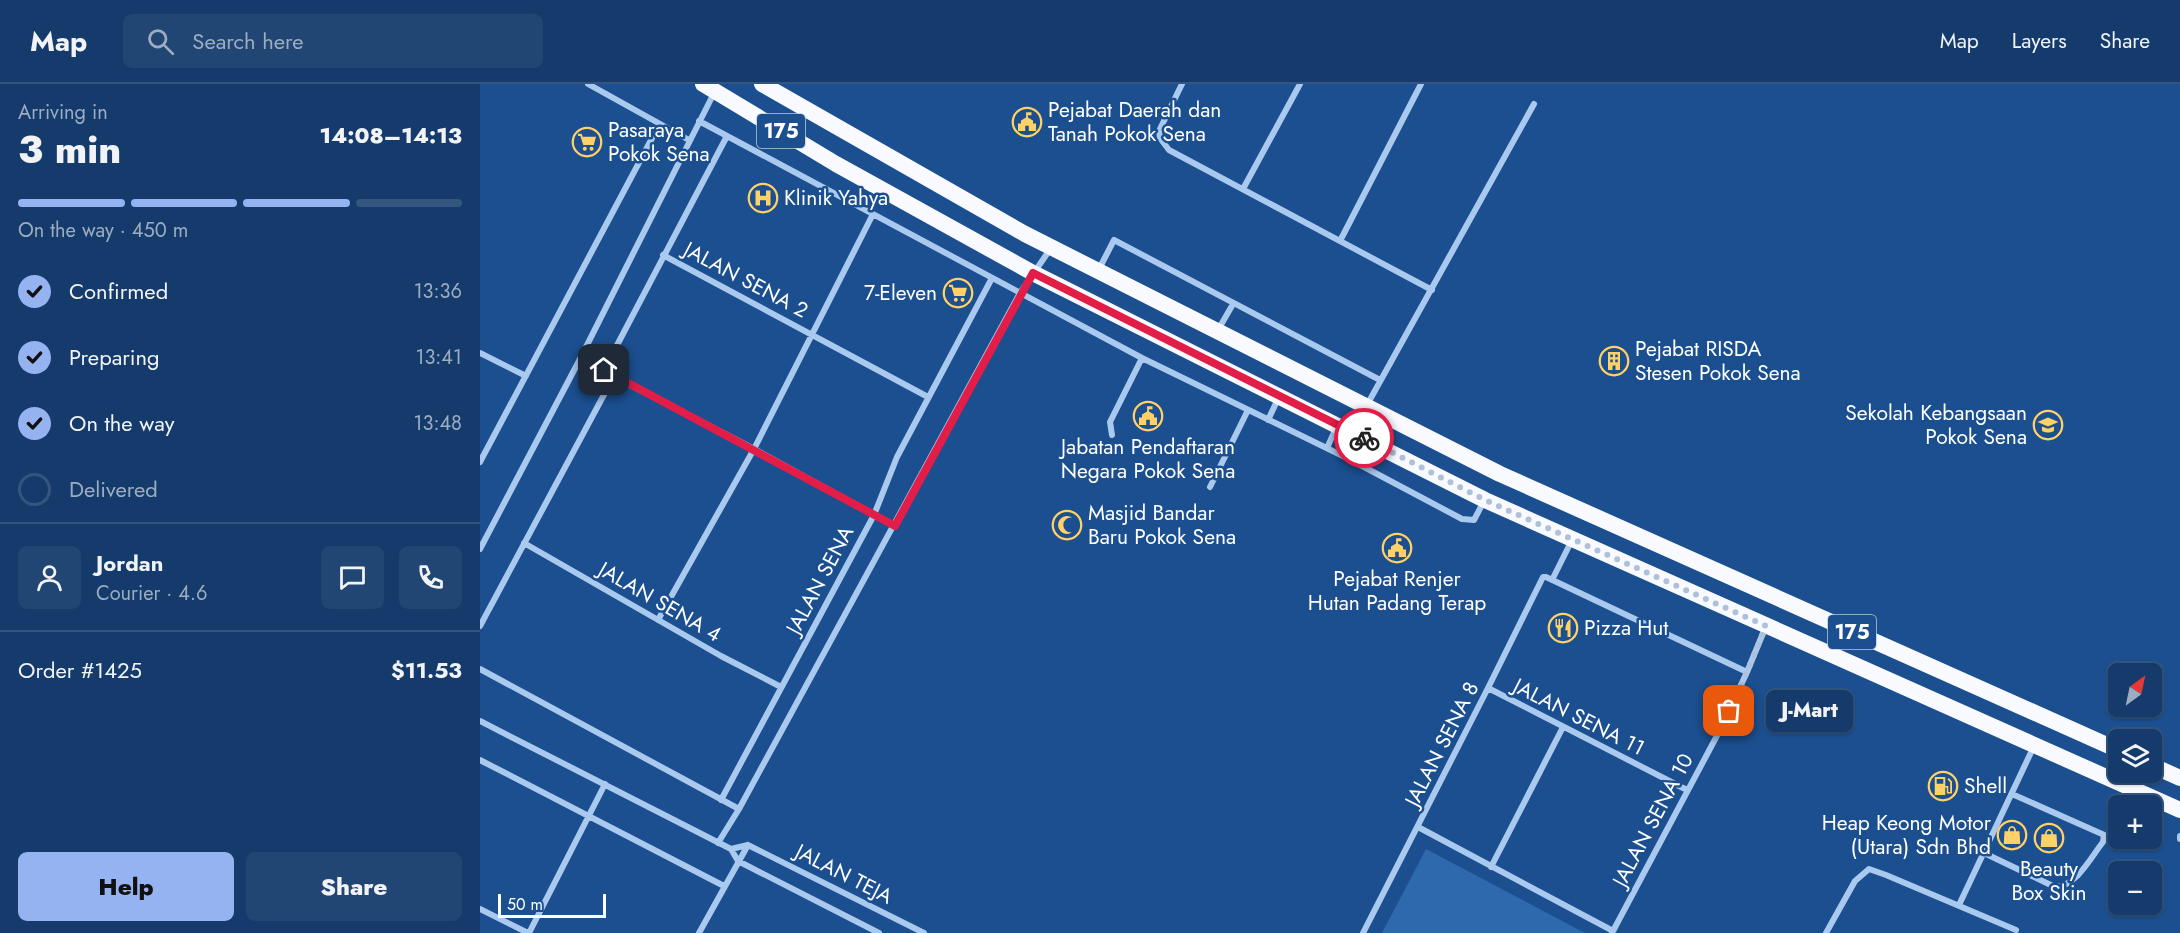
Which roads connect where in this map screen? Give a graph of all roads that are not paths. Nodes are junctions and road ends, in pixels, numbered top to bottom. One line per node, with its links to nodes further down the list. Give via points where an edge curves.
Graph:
1 (588, 84): 9 (street)
2 (762, 84): 15 (highway, 175)
3 (1182, 84): 12 (street, via 1159,131 1164,145)
4 (1300, 84): 12 (street)
5 (1421, 84): 14 (street)
6 (709, 88): 8 (street); 18 (highway, 175, via 836,164)
7 (1534, 104): 20 (street)
8 (699, 121): 10 (street); 11 (street)
9 (658, 125): 11 (street); 29 (street)
10 (727, 136): 13 (street); 16 (street)
11 (689, 140): 27 (street)
12 (1243, 189): 14 (street)
13 (873, 214): 19 (street); 24 (street, JALAN SENA 2)
14 (1340, 241): 20 (street)
15 (1051, 247): 17 (highway, 175); 18 (street)
16 (663, 255): 24 (street, JALAN SENA 2); 28 (street)
17 (1098, 271): 22 (street, via 1114,240); 23 (highway, 175)
18 (1033, 273): 21 (street); 32 (highway, 175)
19 (992, 278): 21 (street); 33 (street, JALAN SENA)
20 (1432, 290): 31 (street)
21 (1020, 293): 26 (street); 45 (street)
22 (1233, 304): 23 (street); 31 (street)
23 (1218, 331): 34 (highway, 175)
24 (813, 335): 33 (street, JALAN SENA 2); 40 (street, JALAN SENA 2)
25 (480, 353): 29 (street)
26 (1142, 358): 35 (street); 38 (street, via 1110,422)
27 (580, 359): 28 (street); 48 (street)
28 (604, 370): 30 (street)
29 (526, 376): 41 (street)
30 (614, 376): 40 (street); 47 (street)
31 (1380, 380): 34 (street)
32 (1280, 396): 36 (street); 37 (highway, 175)
33 (928, 397): 44 (street, JALAN SENA, via 897,457)
34 (1366, 406): 60 (highway, 175, via 1500,474)
35 (1248, 410): 36 (street); 42 (street)
36 (1268, 420): 39 (street)
37 (1338, 424): 39 (street); 43 (highway, 175)
38 (1112, 435)
39 (1327, 448): 43 (street, via 1468,521 1477,517)
40 (754, 449): 44 (street); 50 (street, JALAN SENA 2)
41 (480, 462)
42 (1210, 487)
43 (1485, 500): 46 (highway, 175)
44 (874, 515): 45 (street); 55 (street, JALAN SENA)
45 (895, 526): 68 (street)
46 (1573, 539): 49 (street); 52 (highway, 175)
47 (524, 543): 50 (street, JALAN SENA 4); 51 (street)
48 (480, 549)
49 (1552, 580): 54 (street); 56 (street, JALAN SENA 8, via 1540,580)
50 (658, 620): 55 (street, JALAN SENA 4)
51 (480, 626)
52 (1766, 626): 54 (street, JALAN SENA 10); 59 (highway, 175)
53 (480, 669): 67 (street)
54 (1747, 672): 65 (street, JALAN SENA 10)
55 (781, 687): 67 (street, JALAN SENA)
56 (1488, 688): 58 (street, JALAN SENA 11); 71 (street, JALAN SENA 8)
57 (480, 721): 64 (street)
58 (1563, 727): 65 (street, JALAN SENA 11); 77 (street)
59 (2034, 746): 66 (street); 69 (highway, 175)
60 (2108, 746)
61 (480, 760): 70 (street)
62 (2162, 770): 63 (highway)
63 (2180, 778)
64 (605, 784): 70 (street); 72 (street)
65 (1687, 790): 82 (street, JALAN SENA 10)
66 (2012, 794): 75 (street); 75 (street, via 2104,835 2103,842 2073,880 2055,887)
67 (721, 800): 68 (street)
68 (739, 809): 72 (street)
69 (2180, 810)
70 (588, 816): 78 (street); 83 (street)
71 (1418, 827): 77 (street); 87 (street, JALAN SENA 8)
72 (718, 843): 74 (street)
73 (748, 845): 74 (street); 76 (street); 86 (street, JALAN TEJA)
74 (731, 849): 76 (street)
75 (1984, 853): 79 (street)
76 (738, 861): 78 (street); 85 (street, JALAN TEJA)
77 (1491, 867): 82 (street)
78 (724, 886): 84 (street)
79 (1959, 905): 81 (street); 88 (street, via 1869,870 1855,881)
80 (480, 909): 83 (street)
81 (2016, 930)
82 (1612, 932)
83 (529, 933)
84 (699, 933)
85 (879, 933)
86 (924, 933)
87 (1363, 933)
88 (1826, 933)

